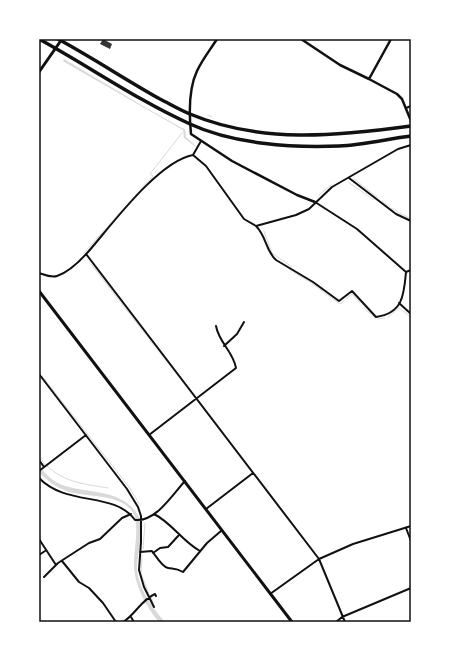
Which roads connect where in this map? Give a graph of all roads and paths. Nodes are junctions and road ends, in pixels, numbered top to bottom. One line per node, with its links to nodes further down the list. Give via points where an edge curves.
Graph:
1 (39, 39): 6 (highway)
2 (217, 39): 11 (street, via 196,72)
3 (301, 39): 8 (street, via 340,65)
4 (392, 39): 8 (street)
5 (60, 40): 6 (main road); 11 (highway)
6 (56, 48): 7 (main road); 13 (highway, via 128,92)
7 (39, 72)
8 (369, 79): 10 (street, via 397,94 402,99)
9 (411, 106): 10 (street)
10 (405, 109): 12 (street)
11 (190, 114): 13 (street); 14 (highway, via 254,132 286,135 349,134)
12 (411, 120)
13 (190, 124): 15 (highway, via 233,137 279,145 340,146); 16 (street, via 191,134)
14 (411, 126)
15 (411, 136)
16 (201, 142): 18 (street); 20 (street, via 267,180)
17 (411, 145): 19 (street, via 398,149)
18 (193, 154): 22 (street, via 206,166 244,219); 23 (street, via 180,159 150,182)
19 (349, 178): 20 (street, via 332,187); 21 (street, via 396,214)
20 (315, 202): 22 (street, via 296,215); 25 (street, via 357,229)
21 (411, 221)
22 (256, 226): 28 (street, via 263,233 272,256 339,301 352,291 376,317 391,313)
23 (86, 254): 26 (street, via 57,276); 34 (street)
24 (411, 270): 25 (street)
25 (406, 272): 28 (street)
26 (39, 273)
27 (39, 291): 35 (main road)
28 (399, 304): 29 (street)
29 (411, 314)
30 (244, 322): 32 (street, via 238,334)
31 (216, 326): 32 (street, via 219,339)
32 (224, 346): 34 (street, via 233,356 236,368)
33 (39, 374): 36 (street)
34 (197, 398): 35 (street); 40 (street)
35 (149, 434): 42 (main road)
36 (86, 435): 38 (street); 46 (street, via 127,489 138,507)
37 (39, 460): 38 (street)
38 (44, 467): 39 (street)
39 (39, 471)
40 (253, 472): 43 (street); 58 (street)
41 (39, 478): 44 (street, via 64,494 114,505)
42 (185, 481): 43 (main road); 45 (street)
43 (206, 509): 49 (main road)
44 (131, 514): 46 (street, via 135,520); 59 (street, via 122,518 100,539 89,543)
45 (154, 514): 46 (street); 50 (street)
46 (141, 521): 55 (street)
47 (411, 526): 48 (street)
48 (406, 528): 52 (street); 58 (street, via 353,544)
49 (222, 530): 54 (street); 63 (main road)
50 (179, 535): 54 (street); 56 (street, via 168,547 160,548)
51 (39, 539): 53 (street)
52 (411, 541)
53 (45, 551): 57 (street); 60 (street)
54 (200, 551): 56 (street, via 182,572 175,567 167,568)
55 (140, 552): 56 (street, via 150,550); 65 (street, via 139,570)
56 (153, 553)
57 (39, 555)
58 (319, 559): 63 (street); 68 (street)
59 (62, 561): 60 (street); 69 (street, via 80,582 89,588)
60 (56, 565): 61 (street)
61 (44, 576)
62 (411, 588): 68 (street)
63 (270, 594): 72 (main road)
64 (156, 596): 65 (street, via 155,594)
65 (149, 597): 66 (street); 67 (street)
66 (154, 607)
67 (131, 617): 70 (street); 71 (street)
68 (342, 617): 73 (street); 74 (street)
69 (116, 622)
70 (122, 622)
71 (134, 622)
72 (292, 622)
73 (336, 622)
74 (345, 622)

